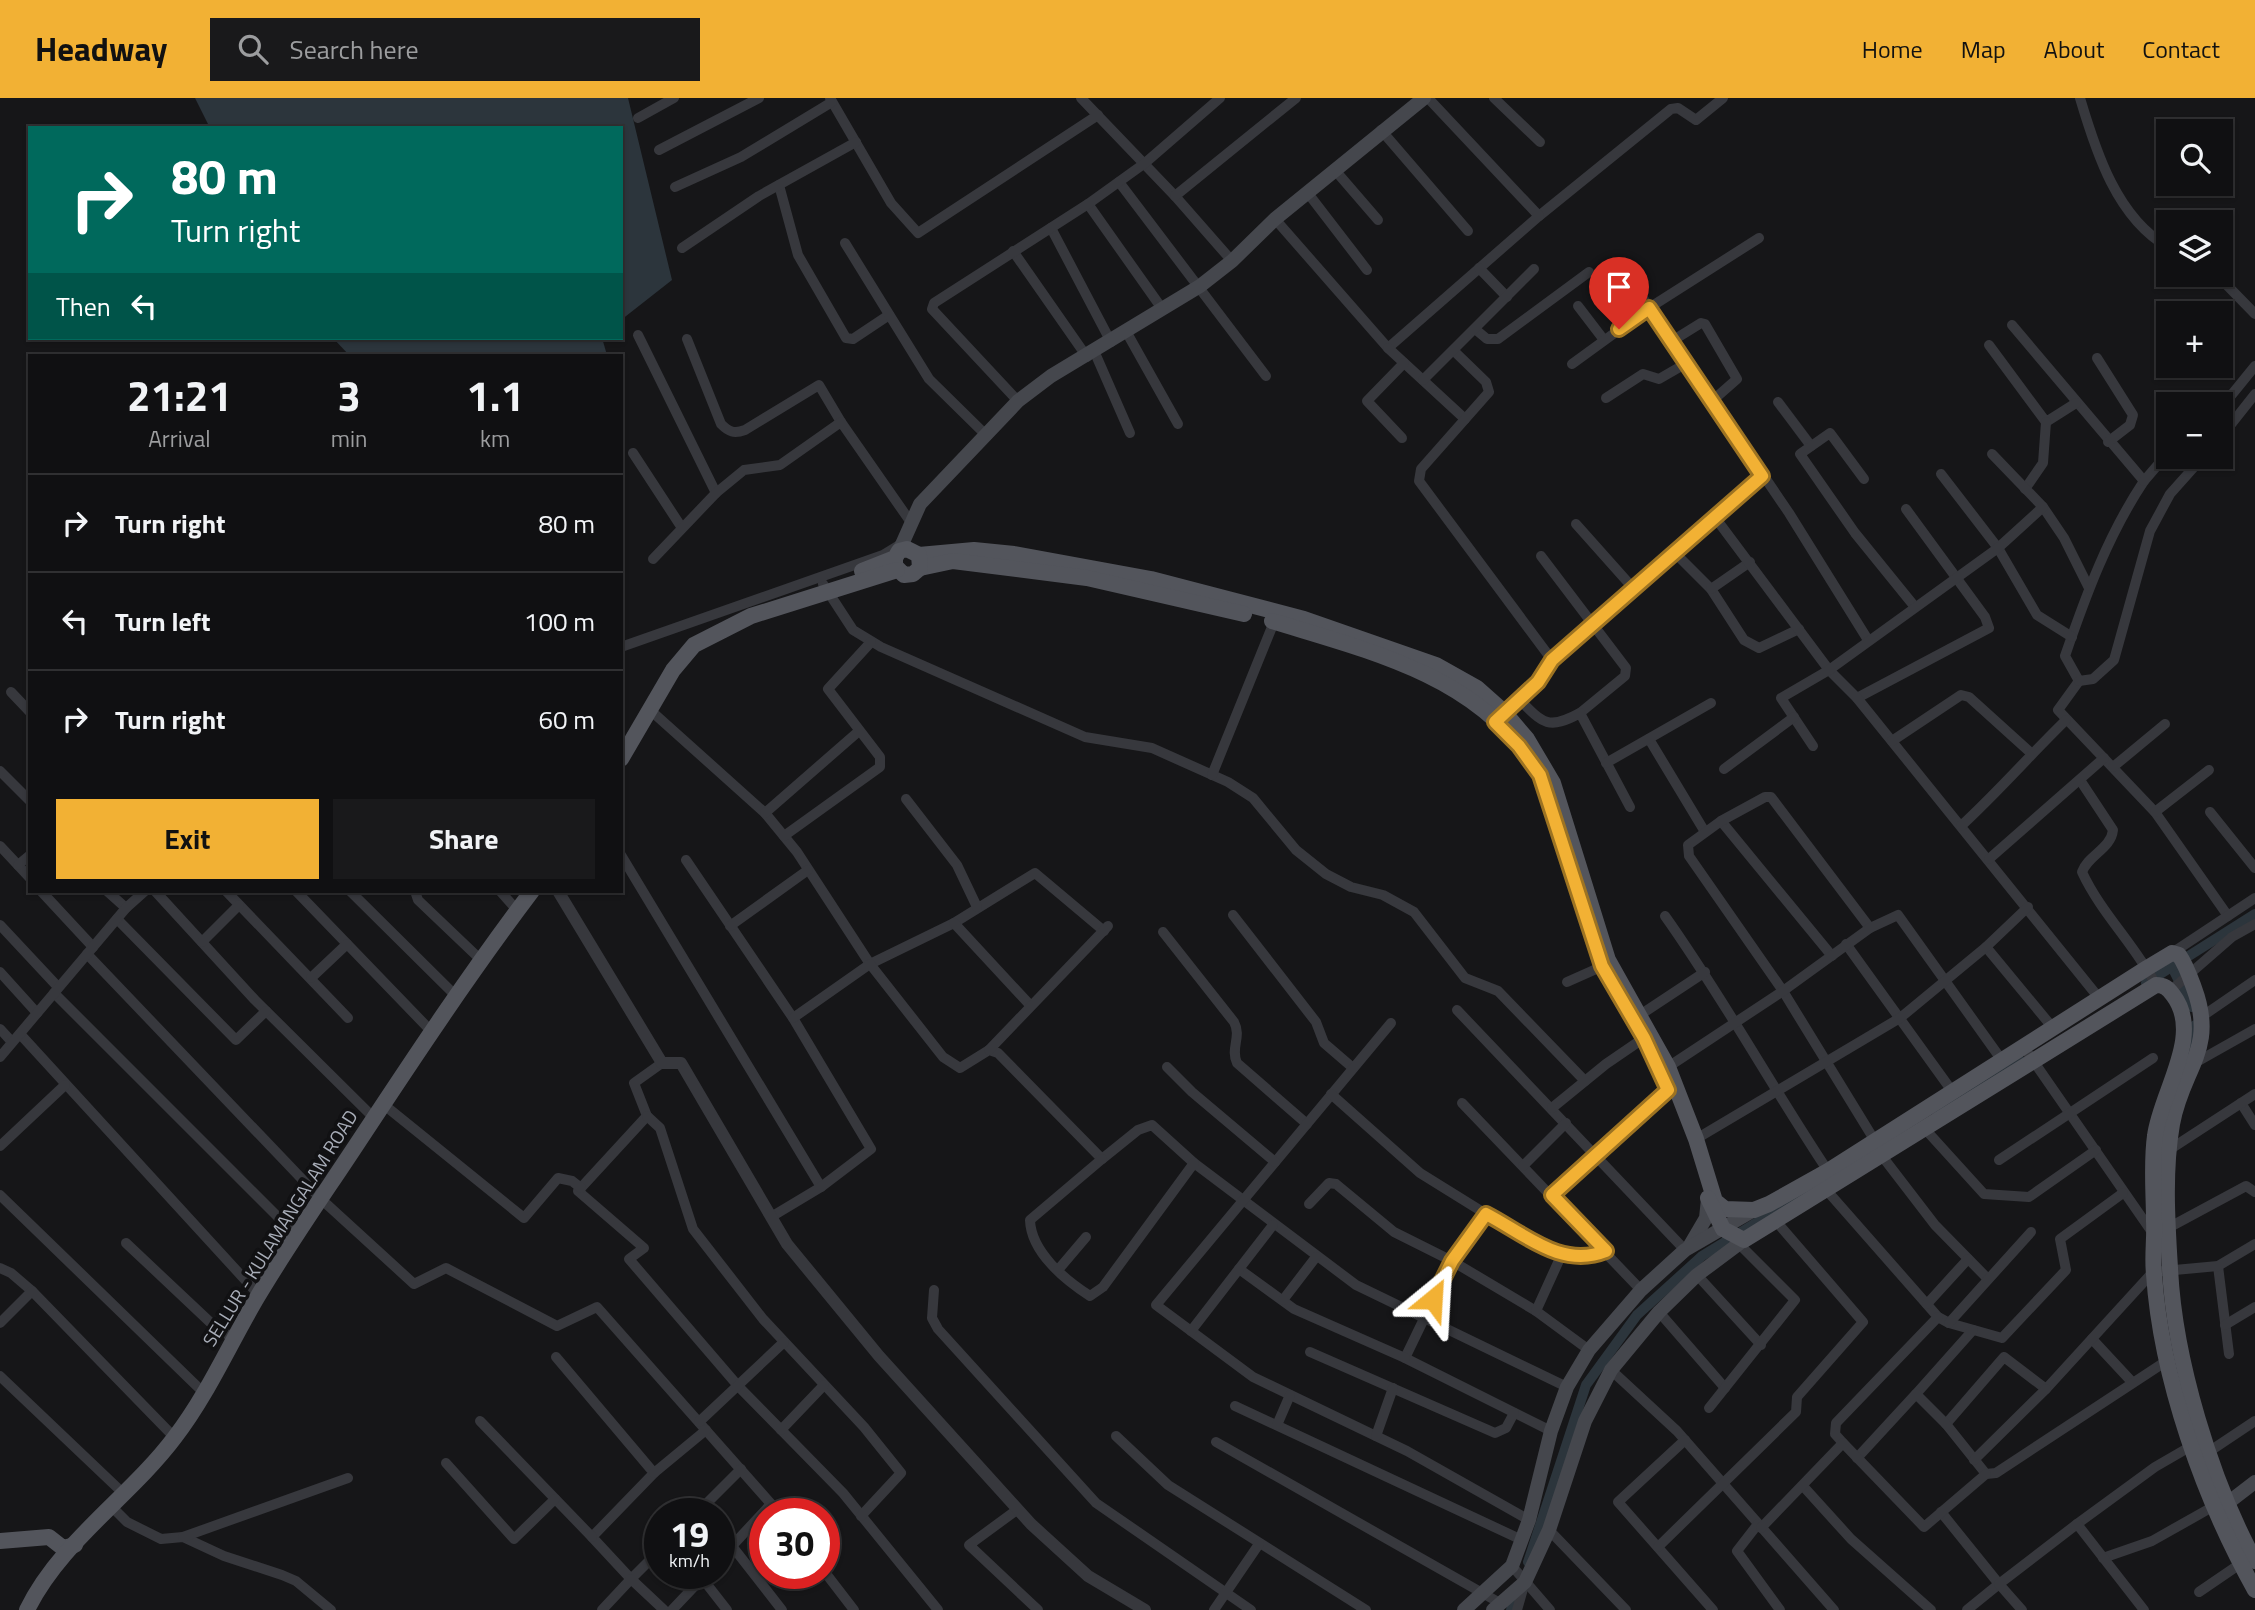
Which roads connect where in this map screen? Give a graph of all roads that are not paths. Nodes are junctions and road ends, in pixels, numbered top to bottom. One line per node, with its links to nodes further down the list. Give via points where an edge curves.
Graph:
1 (674, 98): 12 (street)
2 (759, 98): 16 (street)
3 (1220, 98): 17 (street)
4 (1296, 98): 23 (street)
5 (1426, 98): 13 (main road); 25 (street)
6 (1494, 98): 15 (street)
7 (1723, 98): 25 (street, via 1696,120 1678,108 1671,109)
8 (2080, 98): 31 (street, via 2100,159 2128,210)
9 (1083, 99): 11 (street)
10 (831, 100): 14 (street); 21 (street, via 741,157)
11 (1098, 115): 14 (street, via 918,233 891,203); 17 (street)
12 (638, 118)
13 (1381, 131): 18 (main road); 29 (street)
14 (856, 142): 20 (street)
15 (1540, 142)
16 (659, 150)
17 (1145, 163): 19 (street); 23 (street)
18 (1334, 169): 22 (main road); 27 (street)
19 (1119, 182): 24 (street); 41 (street)
20 (779, 185): 33 (street); 48 (street, via 798,255 846,338 853,339)
21 (675, 187)
22 (1307, 192): 26 (main road); 38 (street)
23 (1175, 195): 35 (street)
24 (1088, 204): 28 (street); 46 (street)
25 (1539, 216): 36 (street)
26 (1275, 219): 35 (main road); 58 (street)
27 (1378, 220)
28 (1051, 228): 34 (street); 56 (street)
29 (1468, 231)
30 (1759, 238): 45 (street)
31 (2156, 239)
32 (845, 243): 48 (street)
33 (682, 248)
34 (1013, 251): 60 (street); 71 (street, via 932,306)
35 (1232, 261): 41 (main road)
36 (1479, 268): 43 (street); 58 (street)
37 (1534, 269): 43 (street)
38 (1367, 270)
39 (1589, 272): 50 (street, via 1498,339 1487,339)
40 (1632, 282): 45 (street)
41 (1199, 286): 46 (main road); 66 (street)
42 (2229, 287): 47 (street)
43 (1507, 297): 50 (street)
44 (1578, 306): 54 (street)
45 (1649, 308): 54 (street); 55 (street)
46 (1163, 310): 51 (main road)
47 (2255, 314)
48 (889, 315): 81 (street, via 929,379)
49 (2012, 325): 74 (street)
50 (1475, 329): 59 (street)
51 (1126, 332): 56 (main road); 79 (street)
52 (638, 335): 94 (street)
53 (687, 339): 76 (street, via 721,424 729,431 745,430 820,386)
54 (1604, 340): 63 (street)
55 (1672, 341): 64 (street); 72 (street, via 1705,324 1737,379)
56 (1111, 342): 60 (main road)
57 (1989, 345): 77 (street)
58 (1388, 348): 62 (street)
59 (1454, 351): 67 (street); 75 (street, via 1490,386)
60 (1091, 355): 71 (main road, via 1051,376); 80 (street)
61 (2097, 358): 83 (street, via 2133,415 2130,425)
62 (1404, 363): 67 (street); 82 (street, via 1367,401)
63 (1572, 363)
64 (1685, 364): 70 (street, via 1659,379 1643,374); 72 (street)
65 (2255, 366): 68 (street)
66 (1266, 376)
67 (1423, 380): 75 (street)
68 (2233, 394)
69 (2255, 394): 78 (street)
70 (1606, 398)
71 (1018, 401): 81 (main road)
72 (1712, 401): 90 (street)
73 (1778, 402): 84 (street)
74 (2076, 403): 77 (street); 83 (street)
75 (1465, 419): 120 (street, via 1421,469 1419,481)
76 (841, 422): 94 (street, via 787,461 744,470); 98 (street)
77 (2046, 422): 93 (street, via 2043,463)
78 (2233, 422)
79 (1178, 424)
80 (1130, 433)
81 (988, 436): 98 (main road, via 927,496)
82 (1402, 438)
83 (2108, 442): 92 (street)
84 (1811, 446): 91 (street, via 1830,433); 112 (street, via 1800,454 1855,533)
85 (632, 453): 100 (street)
86 (1992, 454): 93 (street)
87 (2156, 467): 92 (street)
88 (2192, 469): 122 (street, via 2154,521 2115,660 2093,679)
89 (1941, 474): 101 (street)
90 (1762, 476): 97 (street); 117 (street)
91 (1864, 479)
92 (2144, 481): 110 (street, via 2124,511)
93 (2025, 489): 95 (street)
94 (716, 493): 100 (street)
95 (2043, 507): 101 (street); 110 (street)
96 (1906, 509): 107 (street)
97 (1714, 516): 102 (street); 106 (street)
98 (912, 524): 104 (main road)
99 (1576, 524): 109 (street)
100 (682, 528): 105 (street)
101 (1998, 548): 107 (street); 116 (street, via 2037,615)
102 (1674, 552): 109 (street); 111 (street)
103 (1541, 556): 114 (street)
104 (907, 557): 108 (main road); 108 (main road); 113 (main road, via 1087,578); 119 (street, via 883,555); 130 (main road, via 974,550 1014,554 1151,579 1282,613 1452,672 1477,688)
105 (653, 559)
106 (1750, 562): 111 (street); 115 (street)
107 (1955, 579): 112 (street); 124 (street, via 1989,628)
108 (824, 588): 118 (street, via 853,630); 127 (main road, via 765,604 694,645)
109 (1633, 588): 114 (street)
110 (2089, 588): 116 (street)
111 (1711, 589): 115 (street, via 1750,645 1759,648)
112 (1915, 607): 117 (street)
113 (1274, 622): 130 (main road, via 1446,684); 146 (street)
114 (1592, 625): 120 (street); 129 (street, via 1627,671)
115 (1799, 629): 121 (street)
116 (2072, 637): 122 (street, via 2065,656)
117 (1868, 640): 121 (street)
118 (871, 642): 134 (street, via 828,689); 146 (street, via 1085,737 1152,748)
119 (623, 646)
120 (1552, 660): 125 (street)
121 (1829, 670): 124 (street); 131 (street, via 1781,698)
122 (2079, 681): 132 (street, via 2058,710)
123 (11, 692): 128 (street)
124 (1857, 698): 136 (street)
125 (1520, 700): 129 (street, via 1548,723 1560,724); 130 (street)
126 (1711, 703): 135 (street)
127 (649, 709): 139 (main road); 153 (street)
128 (28, 710)
129 (1580, 713): 141 (street)
130 (1500, 717): 202 (main road, via 1540,775); 221 (main road, via 1527,739 1553,783 1605,951)
131 (1794, 717): 137 (street); 143 (street)
132 (2066, 720): 138 (street); 140 (street)
133 (2165, 724): 142 (street)
134 (859, 731): 153 (street); 157 (street, via 880,757 880,767)
135 (1648, 739): 141 (street); 156 (street)
136 (1892, 741): 138 (street, via 1961,695 1969,697); 155 (street)
137 (1813, 747)
138 (2031, 753): 155 (street, via 2000,791)
139 (623, 755)
140 (2104, 758): 142 (street); 147 (street)
141 (1606, 763): 150 (street)
142 (2113, 768): 151 (street)
143 (1724, 769)
144 (2209, 770): 151 (street)
145 (0, 771): 148 (street)
146 (1212, 775): 242 (street, via 1253,798 1296,850 1326,874 1393,899 1414,912 1465,978 1498,991)
147 (2080, 780): 161 (street); 205 (street, via 2113,830 2110,840 2082,872 2090,888)
148 (28, 799)
149 (906, 799): 180 (street, via 957,865)
150 (1630, 807)
151 (2155, 812): 186 (street)
152 (2210, 812): 164 (street)
153 (765, 813): 157 (street)
154 (1721, 821): 156 (street); 192 (street, via 1771,797); 199 (street)
155 (1961, 826): 161 (street)
156 (1705, 832): 211 (street, via 1688,845 1689,856)
157 (784, 836): 165 (street)
158 (0, 846): 163 (street)
159 (28, 857): 163 (street)
160 (623, 858): 271 (street)
161 (1989, 859): 181 (street)
162 (686, 860): 191 (street)
163 (18, 866): 166 (street)
164 (2255, 868)
165 (808, 870): 191 (street); 201 (street)
166 (28, 876)
167 (43, 893): 198 (street)
168 (109, 893): 182 (street)
169 (143, 893): 182 (street)
170 (157, 893): 194 (street)
171 (228, 893): 179 (street)
172 (298, 893): 195 (street)
173 (352, 893): 212 (street)
174 (416, 893): 200 (street)
175 (502, 893): 183 (street)
176 (530, 893): 183 (main road, SELLUR - KULAMANGALAM ROAD)
177 (564, 893): 237 (street)
178 (2255, 898): 186 (street)
179 (239, 905): 194 (street); 206 (street)
180 (977, 907): 188 (street); 214 (street, via 1035,873 1106,928)
181 (2028, 907): 197 (street); 213 (street)
182 (126, 908): 187 (street)
183 (517, 910): 200 (main road, SELLUR - KULAMANGALAM ROAD)
184 (1233, 915): 241 (street, via 1316,1022 1324,1042)
185 (1665, 916): 204 (street)
186 (2228, 916): 205 (street)
187 (117, 919): 198 (street); 216 (street, via 236,1040)
188 (954, 923): 201 (street); 214 (street)
189 (2255, 924): 205 (street)
190 (0, 925): 210 (street)
191 (730, 926): 220 (street)
192 (1870, 928): 196 (street); 209 (street, via 1898,915)
193 (1163, 932): 256 (street, via 1234,1022 1239,1032 1237,1063)
194 (202, 942): 216 (street)
195 (347, 944): 206 (street); 228 (street)
196 (1846, 944): 199 (street); 222 (street)
197 (1986, 947): 209 (street); 225 (street)
198 (90, 950): 210 (street); 277 (street)
199 (1832, 956): 211 (street)
200 (482, 961): 212 (main road, SELLUR - KULAMANGALAM ROAD)
201 (870, 964): 220 (street); 231 (street, via 955,1067 967,1067)
202 (1602, 966): 208 (street); 221 (main road)
203 (0, 972): 217 (street)
204 (1704, 972): 221 (street); 223 (street)
205 (2170, 974): 213 (main road); 218 (main road); 232 (main road); 287 (main road, via 2184,1022 2183,1044 2155,1136)
206 (311, 978): 219 (street)
207 (2255, 980): 218 (street)
208 (1567, 982)
209 (1945, 982): 222 (street); 235 (street)
210 (56, 990): 217 (street); 288 (street)
211 (1783, 991): 223 (street); 236 (street)
212 (456, 996): 228 (main road, SELLUR - KULAMANGALAM ROAD)
213 (2099, 998): 225 (main road)
214 (1030, 1005): 231 (street)
215 (1457, 1010): 251 (street)
216 (266, 1011): 252 (street)
217 (37, 1013): 229 (street)
218 (2204, 1016): 238 (main road)
219 (348, 1018)
220 (793, 1018): 271 (street, via 871,1149)
221 (1637, 1018): 230 (main road); 240 (main road)
222 (1900, 1018): 236 (street); 245 (street)
223 (1737, 1021): 240 (street); 246 (street)
224 (1391, 1023): 241 (street)
225 (2053, 1028): 232 (main road)
226 (0, 1029): 229 (street)
227 (2255, 1029): 238 (street)
228 (432, 1032): 252 (main road, SELLUR - KULAMANGALAM ROAD)
229 (16, 1038): 233 (street); 243 (street)
230 (1644, 1038): 242 (street); 244 (main road)
231 (989, 1050): 265 (street, via 998,1053)
232 (2028, 1054): 235 (main road); 253 (street); 258 (main road)
233 (0, 1056)
234 (2152, 1058): 253 (street)
235 (2001, 1059): 245 (main road)
236 (1824, 1062): 246 (street); 261 (street)
237 (662, 1063): 254 (street, via 634,1083); 283 (street, via 681,1063)
238 (2193, 1064): 263 (main road, via 2176,1104)
239 (1167, 1067): 267 (street)
240 (1668, 1067): 259 (main road)
241 (1353, 1068): 247 (street)
242 (1585, 1081): 251 (street)
243 (65, 1084): 260 (street); 309 (street)
244 (1668, 1090): 264 (street); 279 (main road)
245 (1952, 1091): 261 (main road)
246 (1776, 1093): 259 (street); 270 (street)
247 (1331, 1094): 256 (street); 282 (street, via 1420,1173)
248 (2255, 1094): 250 (street)
249 (1462, 1103): 269 (street)
250 (2241, 1103): 257 (street); 263 (street)
251 (1552, 1108): 255 (street)
252 (378, 1111): 272 (street, via 524,1218 558,1178); 277 (main road, SELLUR - KULAMANGALAM ROAD)
253 (2070, 1111): 262 (street); 266 (street)
254 (648, 1116): 272 (street); 324 (street, via 660,1128 693,1229)
255 (1566, 1123): 264 (street); 269 (street)
256 (1307, 1124): 267 (street)
257 (2255, 1125)
258 (1925, 1129): 261 (main road); 262 (street, via 1984,1194 2029,1197)
259 (1696, 1139): 279 (main road)
260 (0, 1146)
261 (1878, 1148): 270 (main road); 297 (street, via 1935,1225)
262 (2096, 1150): 274 (street)
263 (2169, 1150): 287 (main road)
264 (1595, 1153): 276 (street); 293 (street)
265 (1102, 1159): 268 (street, via 1138,1130 1152,1125); 302 (street, via 1030,1220 1040,1248)
266 (1999, 1160)
267 (1275, 1162): 278 (street)
268 (1194, 1163): 278 (street); 302 (street, via 1096,1293 1090,1296)
269 (1523, 1166): 276 (street)
270 (1823, 1181): 281 (main road); 284 (main road); 311 (street)
271 (821, 1187): 283 (street)
272 (581, 1188): 336 (street, via 578,1191 644,1248 629,1259)
273 (2255, 1192): 287 (street, via 2246,1186)
274 (2123, 1193): 287 (street); 320 (street, via 2060,1239 2066,1270 2002,1339)
275 (0, 1195): 341 (street)
276 (1552, 1195): 294 (street)
277 (321, 1199): 288 (main road, SELLUR - KULAMANGALAM ROAD); 351 (street, via 414,1284 446,1268 557,1326 597,1307)
278 (1243, 1201): 285 (street); 321 (street, via 1156,1305)
279 (1713, 1202): 281 (main road, via 1729,1210); 290 (main road); 293 (main road)
280 (1309, 1204): 298 (street, via 1329,1183 1336,1184 1394,1232)
281 (1754, 1210): 290 (main road)
282 (1486, 1214): 295 (street); 298 (street)
283 (771, 1217): 378 (street, via 787,1244 878,1356)
284 (1776, 1220): 290 (main road); 370 (street, via 1863,1322 1797,1397 1796,1412)
285 (1273, 1224): 296 (street); 301 (street)
286 (2031, 1232): 305 (street)
287 (2161, 1232): 303 (main road)
288 (297, 1236): 309 (main road, SELLUR - KULAMANGALAM ROAD)
289 (1086, 1237): 302 (street)
290 (1731, 1238): 293 (main road); 304 (main road); 325 (street, via 1795,1300)
291 (125, 1244): 322 (street)
292 (2255, 1244): 299 (street)
293 (1687, 1249): 307 (main road)
294 (1606, 1251): 295 (street, via 1586,1258); 307 (street)
295 (1561, 1256): 313 (street)
296 (1316, 1257): 310 (street); 316 (street, via 1356,1285)
297 (1968, 1259): 305 (street); 311 (street)
298 (1452, 1261): 313 (street); 316 (street)
299 (2218, 1266): 303 (street); 319 (street)
300 (0, 1268): 308 (street)
301 (1239, 1269): 310 (street); 321 (street)
302 (1058, 1270)
303 (2162, 1271): 323 (street); 331 (main road); 361 (main road)
304 (1697, 1275): 314 (main road); 325 (street)
305 (1988, 1279): 318 (street)
306 (934, 1290): 405 (street, via 932,1318 938,1329 1096,1503)
307 (1641, 1290): 326 (main road)
308 (32, 1291): 317 (street); 356 (street)
309 (258, 1296): 322 (main road, SELLUR - KULAMANGALAM ROAD)
310 (1283, 1300): 330 (street)
311 (1927, 1304): 315 (street)
312 (2255, 1307): 319 (street)
313 (1536, 1311): 326 (street)
314 (1659, 1312): 332 (main road); 339 (street)
315 (1938, 1317): 318 (street); 359 (street, via 1836,1423 1835,1434)
316 (1424, 1318): 330 (street); 337 (street)
317 (0, 1323)
318 (1949, 1323): 320 (street)
319 (2225, 1325): 328 (street)
320 (1973, 1330): 342 (street)
321 (1191, 1331): 343 (street, via 1252,1377)
322 (234, 1339): 341 (main road, SELLUR - KULAMANGALAM ROAD)
323 (2092, 1339): 334 (street); 340 (street)
324 (784, 1342): 335 (street); 336 (street)
325 (1761, 1345): 339 (street)
326 (1589, 1350): 337 (main road)
327 (1310, 1352): 338 (street)
328 (2229, 1354)
329 (556, 1357): 366 (street)
330 (1405, 1358): 346 (street)
331 (2168, 1360): 334 (street); 360 (main road)
332 (1611, 1370): 357 (street); 385 (main road, via 1585,1421)
333 (0, 1376): 372 (street)
334 (2132, 1382): 367 (street, via 1996,1473)
335 (824, 1385): 352 (street); 380 (street, via 901,1473)
336 (738, 1387): 351 (street); 352 (street)
337 (1567, 1387): 353 (main road)
338 (1393, 1388): 346 (street, via 1495,1433 1506,1428); 355 (street)
339 (1726, 1388): 345 (street)
340 (2046, 1389): 349 (street, via 2004,1357); 363 (street)
341 (204, 1393): 356 (main road, SELLUR - KULAMANGALAM ROAD)
342 (1916, 1394): 349 (street); 362 (street)
343 (1290, 1395): 350 (street); 355 (street)
344 (1236, 1406): 350 (street)
345 (1709, 1408)
346 (1514, 1413): 353 (street)
347 (480, 1420): 375 (street)
348 (2255, 1421): 361 (street)
349 (1946, 1424): 363 (street)
350 (1277, 1425): 384 (street)
351 (702, 1426): 365 (street); 366 (street)
352 (781, 1430): 380 (street)
353 (1551, 1430): 384 (main road)
354 (1116, 1436): 390 (street, via 1168,1485)
355 (1376, 1436): 384 (street)
356 (175, 1438): 372 (main road, SELLUR - KULAMANGALAM ROAD)
357 (1685, 1440): 370 (street); 392 (street, via 1618,1502)
358 (1216, 1442): 406 (street)
359 (1843, 1443): 362 (street); 371 (street)
360 (2193, 1445): 376 (main road); 381 (street)
361 (2210, 1451): 376 (main road)
362 (1857, 1458): 379 (street, via 1924,1527)
363 (1974, 1460): 367 (street)
364 (446, 1463): 375 (street, via 514,1539)
365 (741, 1469): 373 (street); 374 (street)
366 (654, 1473): 387 (street)
367 (1986, 1474): 379 (street)
368 (348, 1478): 386 (street)
369 (2255, 1482): 376 (main road)
370 (1723, 1484): 382 (street); 392 (street)
371 (1803, 1486): 382 (street); 429 (street, via 1851,1539)
372 (125, 1495): 377 (main road, SELLUR - KULAMANGALAM ROAD)
373 (712, 1498)
374 (766, 1498)
375 (555, 1499): 387 (street)
376 (2222, 1504): 394 (main road); 395 (street, via 2152,1541)
377 (112, 1507): 386 (street, via 127,1522 161,1539); 391 (main road, SELLUR - KULAMANGALAM ROAD)
378 (1018, 1509): 417 (street, via 968,1545); 418 (street, via 1088,1576)
379 (1941, 1512): 399 (street)
380 (861, 1516): 416 (street)
381 (2077, 1524): 395 (street); 399 (street)
382 (1760, 1526): 427 (street, via 1737,1551); 428 (street)
383 (749, 1528): 389 (street)
384 (1526, 1529): 385 (main road); 398 (main road)
385 (1547, 1533): 398 (main road); 425 (street)
386 (183, 1537): 409 (street, via 289,1578)
387 (592, 1537): 397 (street)
388 (0, 1541): 391 (main road, via 49,1537 63,1548)
389 (735, 1543)
390 (1259, 1544): 405 (street); 421 (street)
391 (75, 1545): 408 (main road, SELLUR - KULAMANGALAM ROAD, via 35,1593)
392 (1658, 1548): 426 (street)
393 (735, 1550): 414 (street)
394 (2250, 1556): 403 (main road); 404 (street)
395 (2103, 1558): 432 (street)
396 (644, 1566): 397 (street)
397 (631, 1579): 410 (street); 411 (street)
398 (1519, 1579): 406 (main road); 407 (main road); 423 (street); 424 (street)
399 (1999, 1584): 430 (street); 431 (street)
400 (692, 1589): 412 (street)
401 (713, 1589): 413 (street)
402 (838, 1589): 415 (street)
403 (2255, 1590)
404 (2199, 1592)
405 (1226, 1593): 419 (street); 420 (street)
406 (1483, 1594): 407 (street); 422 (main road)
407 (1497, 1608)
408 (27, 1610)
409 (331, 1610)
410 (603, 1610)
411 (664, 1610)
412 (672, 1610)
413 (727, 1610)
414 (782, 1610)
415 (854, 1610)
416 (939, 1610)
417 (1038, 1610)
418 (1144, 1610)
419 (1214, 1610)
420 (1251, 1610)
421 (1366, 1610)
422 (1464, 1610)
423 (1517, 1610)
424 (1550, 1610)
425 (1626, 1610)
426 (1713, 1610)
427 (1780, 1610)
428 (1835, 1610)
429 (1931, 1610)
430 (1967, 1610)
431 (2022, 1610)
432 (2144, 1610)

